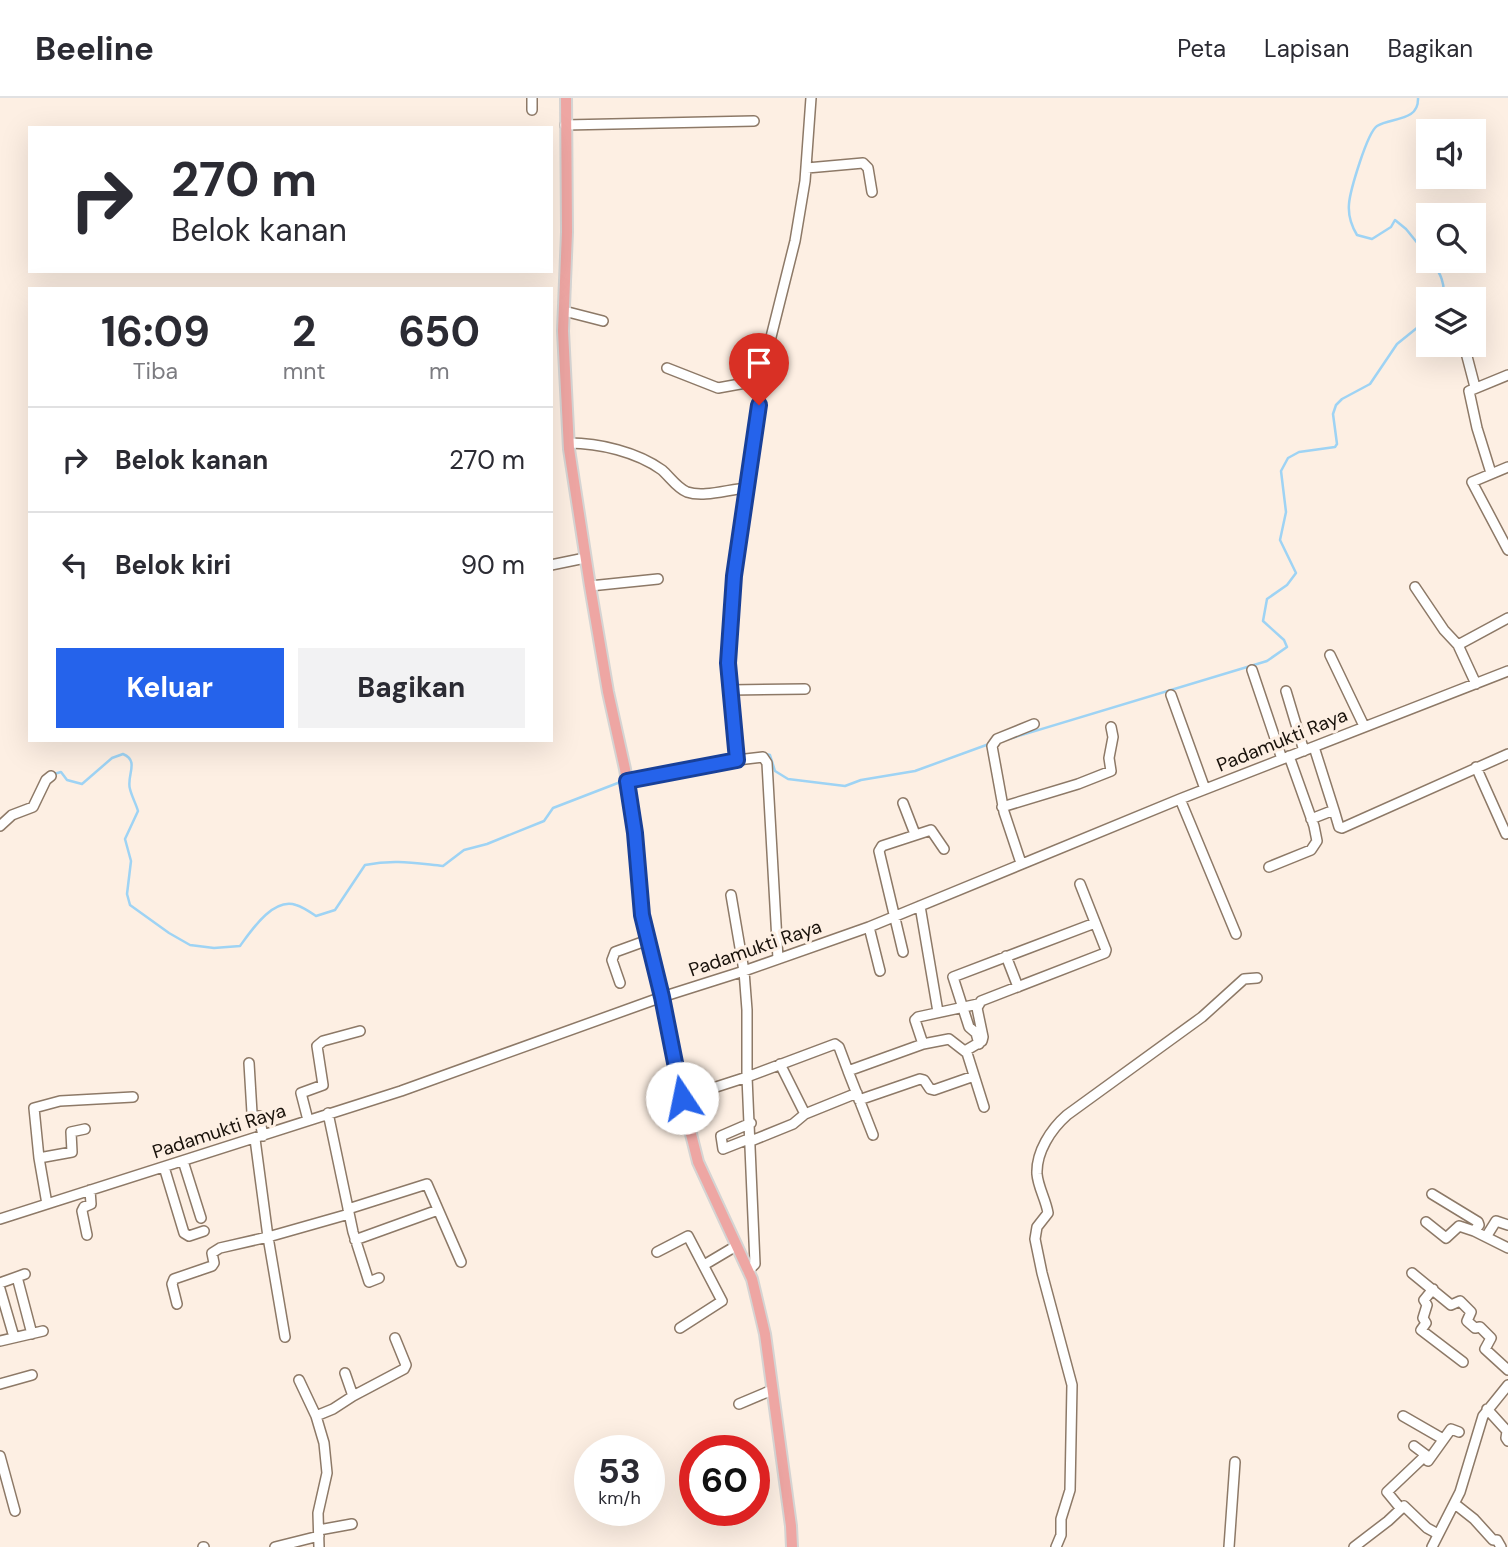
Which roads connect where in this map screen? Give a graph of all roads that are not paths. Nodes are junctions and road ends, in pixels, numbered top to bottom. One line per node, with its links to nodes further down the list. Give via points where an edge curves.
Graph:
1 (532, 98): 4 (street)
2 (566, 98): 6 (main road)
3 (811, 98): 7 (street)
4 (532, 110)
5 (754, 121): 6 (street)
6 (565, 125): 9 (main road)
7 (807, 168): 8 (street, via 863,163); 14 (street)
8 (872, 192)
9 (564, 310): 10 (street); 16 (main road)
10 (603, 321)
11 (1467, 357): 15 (street)
12 (667, 368): 14 (street, via 718,388)
13 (1508, 375): 15 (street)
14 (762, 380): 19 (street)
15 (1475, 387): 18 (street, via 1468,394)
16 (569, 443): 19 (street, via 594,443 645,461 685,491); 21 (main road)
17 (1508, 467): 18 (street)
18 (1491, 473): 20 (street, via 1472,484)
19 (747, 488): 33 (street, via 734,576)
20 (1508, 550)
21 (585, 558): 22 (street); 24 (main road)
22 (553, 565)
23 (658, 579): 24 (street)
24 (590, 586): 45 (main road)
25 (1415, 587): 27 (street)
26 (1508, 618): 27 (street)
27 (1458, 645): 31 (street)
28 (1330, 655): 37 (street)
29 (1252, 670): 41 (street)
30 (1508, 671): 31 (street, Padamukti Raya)
31 (1476, 684): 37 (street, Padamukti Raya)
32 (805, 689): 33 (street)
33 (730, 690): 42 (street)
34 (1286, 691): 39 (street)
35 (1171, 695): 46 (street)
36 (1034, 724): 49 (street, via 997,739 992,746)
37 (1364, 726): 39 (street, Padamukti Raya)
38 (1111, 727): 49 (street, via 1111,771)
39 (1309, 749): 41 (street, Padamukti Raya); 50 (street)
40 (1508, 754): 43 (street)
41 (1285, 758): 46 (street, Padamukti Raya); 51 (street)
42 (737, 760): 45 (street); 68 (street, via 763,757 767,763)
43 (1476, 767): 50 (street, via 1342,828); 53 (street)
44 (51, 776): 52 (street, via 33,807 12,815)
45 (627, 781): 65 (main road)
46 (1205, 789): 47 (street, Padamukti Raya)
47 (1180, 799): 56 (street, Padamukti Raya); 64 (street)
48 (903, 803): 54 (street)
49 (1002, 807): 56 (street)
50 (1334, 810): 51 (street)
51 (1311, 819): 57 (street, via 1317,841 1311,850)
52 (0, 826)
53 (1506, 834)
54 (915, 835): 55 (street, via 933,831); 61 (street, via 878,851)
55 (944, 849)
56 (1021, 863): 60 (street, Padamukti Raya)
57 (1269, 867)
58 (1080, 884): 62 (street)
59 (731, 895): 69 (street)
60 (920, 906): 61 (street, Padamukti Raya); 77 (street)
61 (895, 915): 63 (street, Padamukti Raya); 66 (street)
62 (1095, 923): 67 (street); 73 (street, via 1104,953)
63 (869, 927): 68 (street, Padamukti Raya); 70 (street)
64 (1236, 934)
65 (648, 940): 72 (street, via 615,952 612,960); 74 (main road)
66 (903, 952)
67 (1006, 956): 73 (street); 76 (street, via 953,976)
68 (778, 959): 69 (street, Padamukti Raya)
69 (744, 971): 74 (street, Padamukti Raya); 86 (street)
70 (880, 971)
71 (1257, 978): 165 (street, via 1244,979 1202,1017 1067,1115 1053,1127 1039,1158 1037,1176 1048,1213 1037,1227 1035,1239 1072,1385 1070,1490)
72 (620, 983)
73 (1018, 987): 75 (street)
74 (662, 997): 89 (main road); 91 (street, Padamukti Raya)
75 (978, 1004): 76 (street); 80 (street, via 983,1037)
76 (962, 1007): 77 (street); 80 (street)
77 (938, 1012): 79 (street, via 916,1019)
78 (360, 1031): 93 (street, via 317,1046 323,1085 301,1093)
79 (923, 1044): 81 (street, via 949,1039); 84 (street)
80 (979, 1044): 81 (street)
81 (965, 1051): 85 (street)
82 (249, 1063): 97 (street, via 252,1113 259,1116)
83 (780, 1064): 84 (street, via 835,1044); 86 (street); 92 (street)
84 (848, 1071): 88 (street)
85 (974, 1076): 88 (street, via 934,1090 920,1079); 90 (street)
86 (747, 1077): 89 (street); 94 (street)
87 (133, 1097): 99 (street, via 36,1106)
88 (858, 1097): 92 (street); 96 (street)
89 (682, 1098): 117 (main road, via 698,1162)
90 (984, 1107)
91 (328, 1113): 93 (street, Padamukti Raya); 106 (street)
92 (805, 1114): 98 (street, via 793,1124)
93 (308, 1120): 97 (street, Padamukti Raya)
94 (751, 1124): 98 (street); 98 (street, via 722,1136 723,1149)
95 (85, 1129): 99 (street, via 71,1132 72,1152)
96 (873, 1135)
97 (259, 1137): 100 (street, Padamukti Raya); 114 (street)
98 (751, 1140): 122 (street, via 755,1264)
99 (39, 1158): 104 (street)
100 (183, 1161): 101 (street, Padamukti Raya); 107 (street)
101 (164, 1167): 102 (street, Padamukti Raya); 111 (street, via 185,1234)
102 (90, 1190): 104 (street, Padamukti Raya); 113 (street, via 91,1203 82,1211)
103 (1432, 1194): 112 (street, via 1478,1222)
104 (47, 1204): 108 (street, Padamukti Raya)
105 (438, 1210): 106 (street, via 425,1184); 116 (street); 120 (street)
106 (348, 1212): 114 (street); 116 (street)
107 (201, 1218)
108 (0, 1219)
109 (1426, 1222): 112 (street, via 1445,1237 1459,1226)
110 (1508, 1225): 115 (street, via 1496,1221)
111 (204, 1231)
112 (1474, 1231): 115 (street)
113 (87, 1235)
114 (268, 1237): 128 (street, via 220,1248 212,1253 212,1266 174,1279); 133 (street)
115 (1486, 1237): 118 (street)
116 (355, 1240): 124 (street, via 369,1282)
117 (736, 1246): 121 (street); 122 (main road)
118 (1508, 1248)
119 (657, 1252): 121 (street, via 688,1236)
120 (460, 1262)
121 (704, 1265): 129 (street, via 722,1303)
122 (748, 1271): 143 (main road, via 765,1334)
123 (1412, 1273): 127 (street)
124 (379, 1278)
125 (0, 1283): 131 (street, via 21,1276)
126 (0, 1289): 132 (street)
127 (1433, 1289): 136 (street, via 1424,1300 1426,1323 1421,1330); 137 (street, via 1451,1305 1460,1301 1471,1312 1466,1321 1491,1338 1485,1349)
128 (177, 1304)
129 (680, 1328)
130 (43, 1331): 131 (street)
131 (32, 1334): 132 (street)
132 (15, 1337): 135 (street)
133 (285, 1337)
134 (395, 1338): 144 (street, via 404,1369)
135 (0, 1341)
136 (1462, 1362)
137 (1508, 1370)
138 (345, 1373): 144 (street)
139 (32, 1375): 141 (street)
140 (299, 1380): 147 (street)
141 (0, 1384)
142 (1508, 1385): 146 (street)
143 (772, 1390): 145 (street); 164 (main road)
144 (353, 1396): 147 (street)
145 (739, 1404)
146 (1487, 1409): 151 (street, via 1507,1431); 156 (street)
147 (316, 1416): 161 (street, via 327,1473 319,1503)
148 (1403, 1416): 150 (street)
149 (1459, 1432): 150 (street, via 1452,1428)
150 (1443, 1439): 153 (street, via 1428,1461)
151 (1508, 1441)
152 (1414, 1446): 153 (street)
153 (1426, 1455): 157 (street, via 1387,1492)
154 (0, 1456): 158 (street)
155 (1235, 1462): 166 (street)
156 (1455, 1504): 160 (street); 169 (street)
157 (1401, 1509): 160 (street, via 1404,1506); 167 (street)
158 (15, 1511)
159 (352, 1524): 161 (street)
160 (1434, 1531): 168 (street)
161 (319, 1533): 162 (street); 163 (street)
162 (275, 1547)
163 (319, 1547)
164 (792, 1547)
165 (1056, 1547)
166 (1229, 1547)
167 (1354, 1547)
168 (1432, 1547)
169 (1501, 1547)

